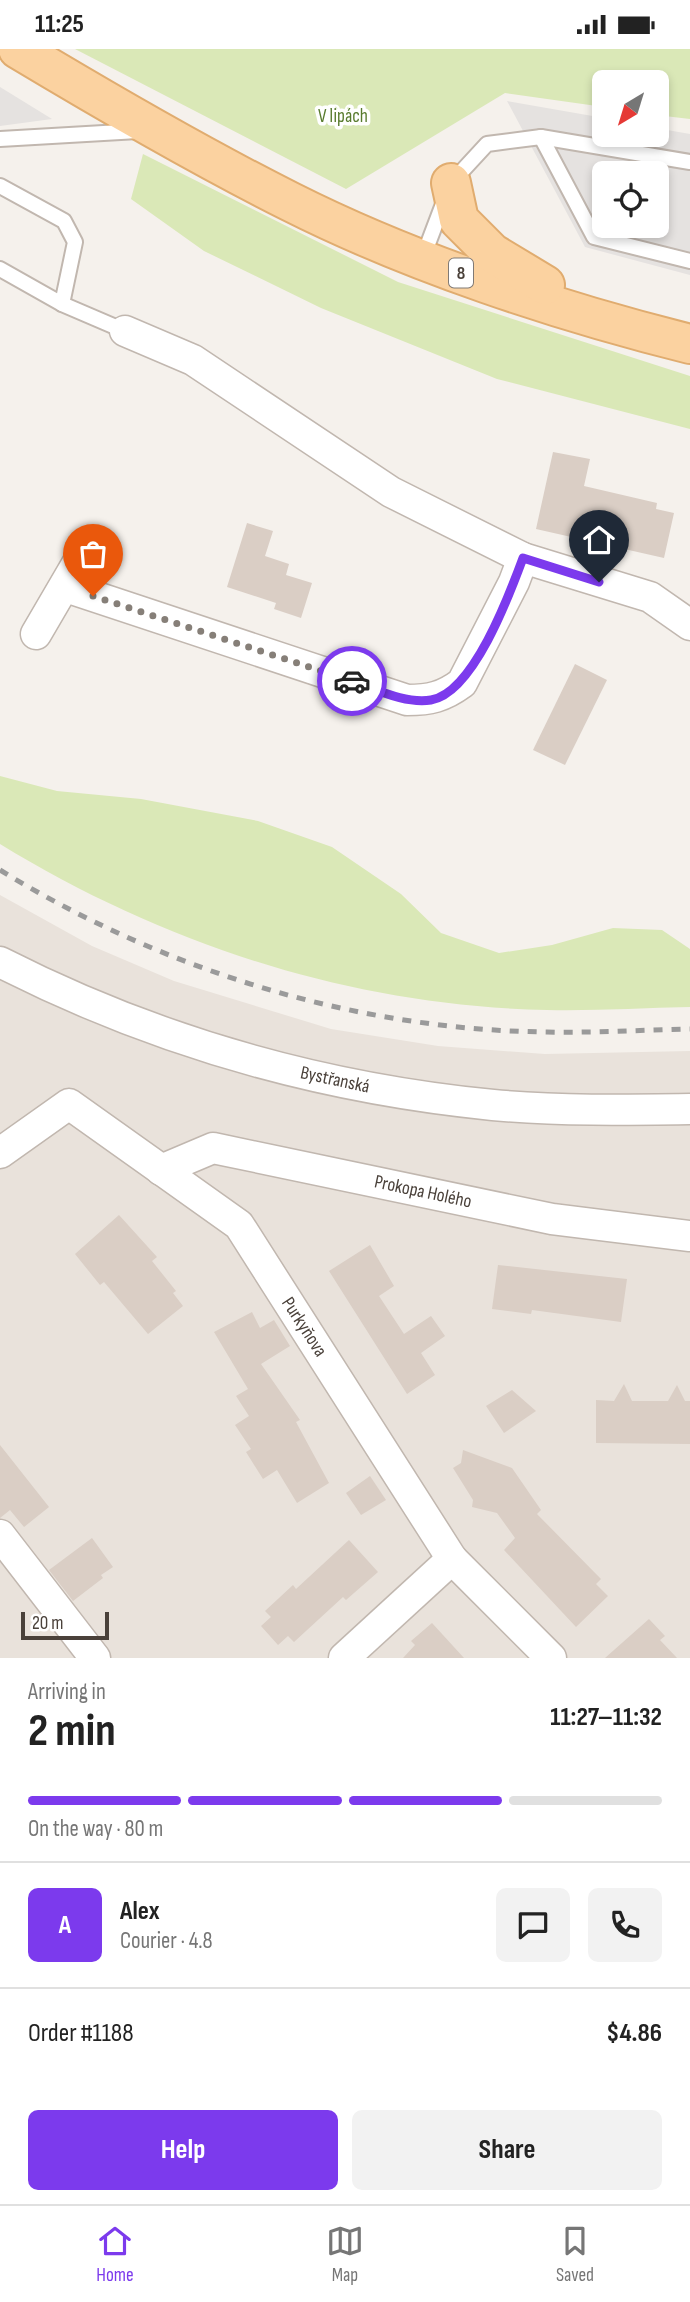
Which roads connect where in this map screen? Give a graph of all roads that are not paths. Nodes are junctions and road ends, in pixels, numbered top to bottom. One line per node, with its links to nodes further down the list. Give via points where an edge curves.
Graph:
1 (18, 49): 2 (main road, 8)
2 (154, 130): 4 (lane); 8 (main road, 8, via 293,204)
3 (541, 137): 5 (lane); 6 (lane, via 487,144); 9 (lane, via 594,237)
4 (0, 139)
5 (690, 162)
6 (451, 183): 8 (lane); 12 (main road, via 459,220 492,253)
7 (0, 186): 11 (lane, via 64,221 75,242)
8 (422, 259): 12 (main road, 8)
9 (690, 261)
10 (0, 269): 11 (lane)
11 (62, 304): 13 (lane)
12 (634, 330): 14 (main road, 8)
13 (125, 331): 16 (street, via 193,360 391,492)
14 (690, 344)
15 (88, 545): 17 (street)
16 (523, 558): 17 (street, via 462,683 431,700 407,700); 18 (street, via 650,597)
17 (66, 587): 19 (street)
18 (690, 625)
19 (36, 634)
20 (0, 962): 21 (street, Bystřanská, via 128,1022 312,1077 407,1095 496,1105)
21 (690, 1109)
22 (0, 1153): 23 (street, Purkyňova, via 69,1104)
23 (161, 1170): 24 (street, Prokopa Holého, via 213,1148 552,1219); 26 (street, Purkyňova, via 239,1225)
24 (690, 1236)
25 (0, 1535): 27 (street)
26 (452, 1559): 28 (street); 29 (street, Purkyňova)
27 (94, 1658)
28 (344, 1658)
29 (551, 1658)

